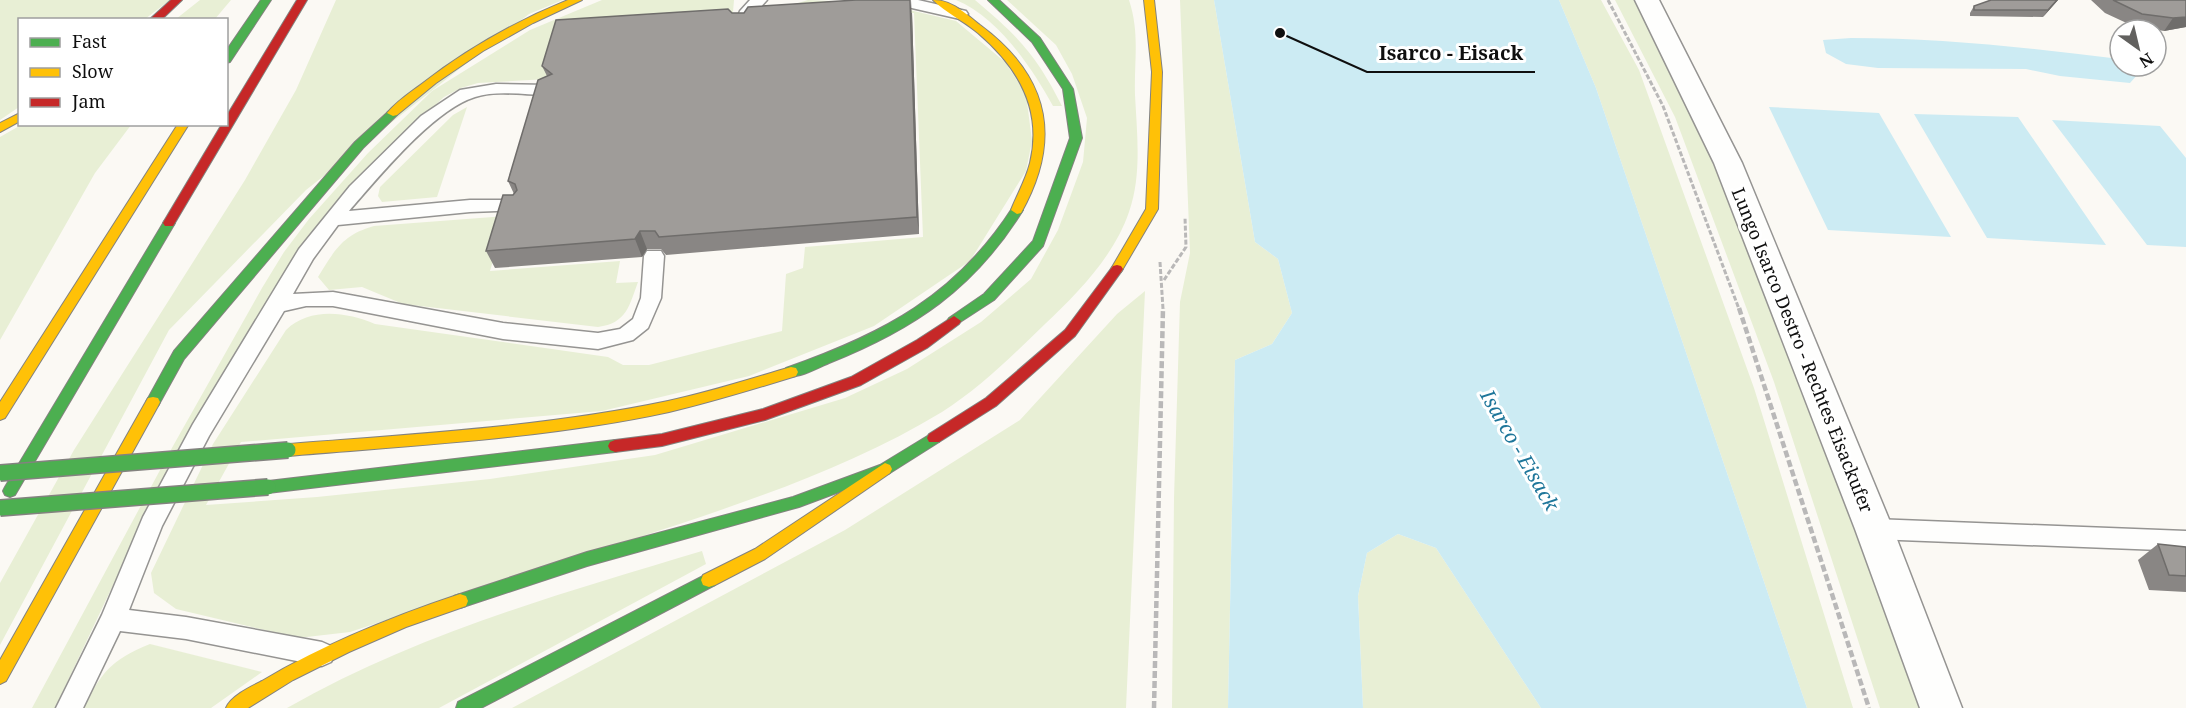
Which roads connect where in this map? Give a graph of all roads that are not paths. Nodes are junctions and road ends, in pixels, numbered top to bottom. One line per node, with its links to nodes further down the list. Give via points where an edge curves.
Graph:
1 (177, 0): 12 (main road)
2 (266, 0): 14 (main road)
3 (302, 0): 17 (main road)
4 (577, 0): 33 (main road, via 544,12 497,39 409,98 359,145 179,355)
5 (759, 0): 13 (lane)
6 (896, 0): 11 (lane)
7 (938, 0): 11 (main road)
8 (993, 0): 28 (main road, bridge, via 1036,40 1068,89 1076,138 1039,243 989,297 922,344 856,381 765,414 662,440 268,487)
9 (1149, 0): 26 (main road, via 1157,72 1152,209 1124,260 1070,333 991,402)
10 (1647, 0): 29 (street, Lungo Isarco Destro - Rechtes Eisackufer, via 1728,163)
11 (962, 14): 27 (main road, bridge, via 1019,64 1033,94 1039,122 1038,155 1029,191 982,260 939,298 880,334 810,367 712,398 616,416 484,433)
12 (156, 18)
13 (742, 25)
14 (228, 57)
15 (548, 90): 22 (lane, via 468,93 445,104 413,132)
16 (18, 117): 20 (main road)
17 (228, 124)
18 (183, 126): 25 (main road)
19 (227, 126): 28 (main road)
20 (0, 128)
21 (514, 206): 22 (lane, via 470,206)
22 (333, 219): 24 (lane, via 305,254)
23 (654, 256): 24 (lane, via 651,298 641,323 626,335 598,341 503,331 333,299)
24 (277, 305): 31 (lane, via 201,430 151,524)
25 (0, 414)
26 (885, 469): 32 (main road, via 794,503 587,559 434,610); 36 (main road, via 760,554)
27 (0, 473)
28 (0, 508)
29 (1874, 529): 30 (lane); 37 (street, Lungo Isarco Destro - Rechtes Eisackufer)
30 (2186, 541)
31 (113, 618): 32 (lane); 34 (lane)
32 (326, 655): 35 (main road, via 273,681)
33 (0, 676)
34 (69, 708)
35 (234, 708)
36 (464, 708)
37 (1941, 708)

